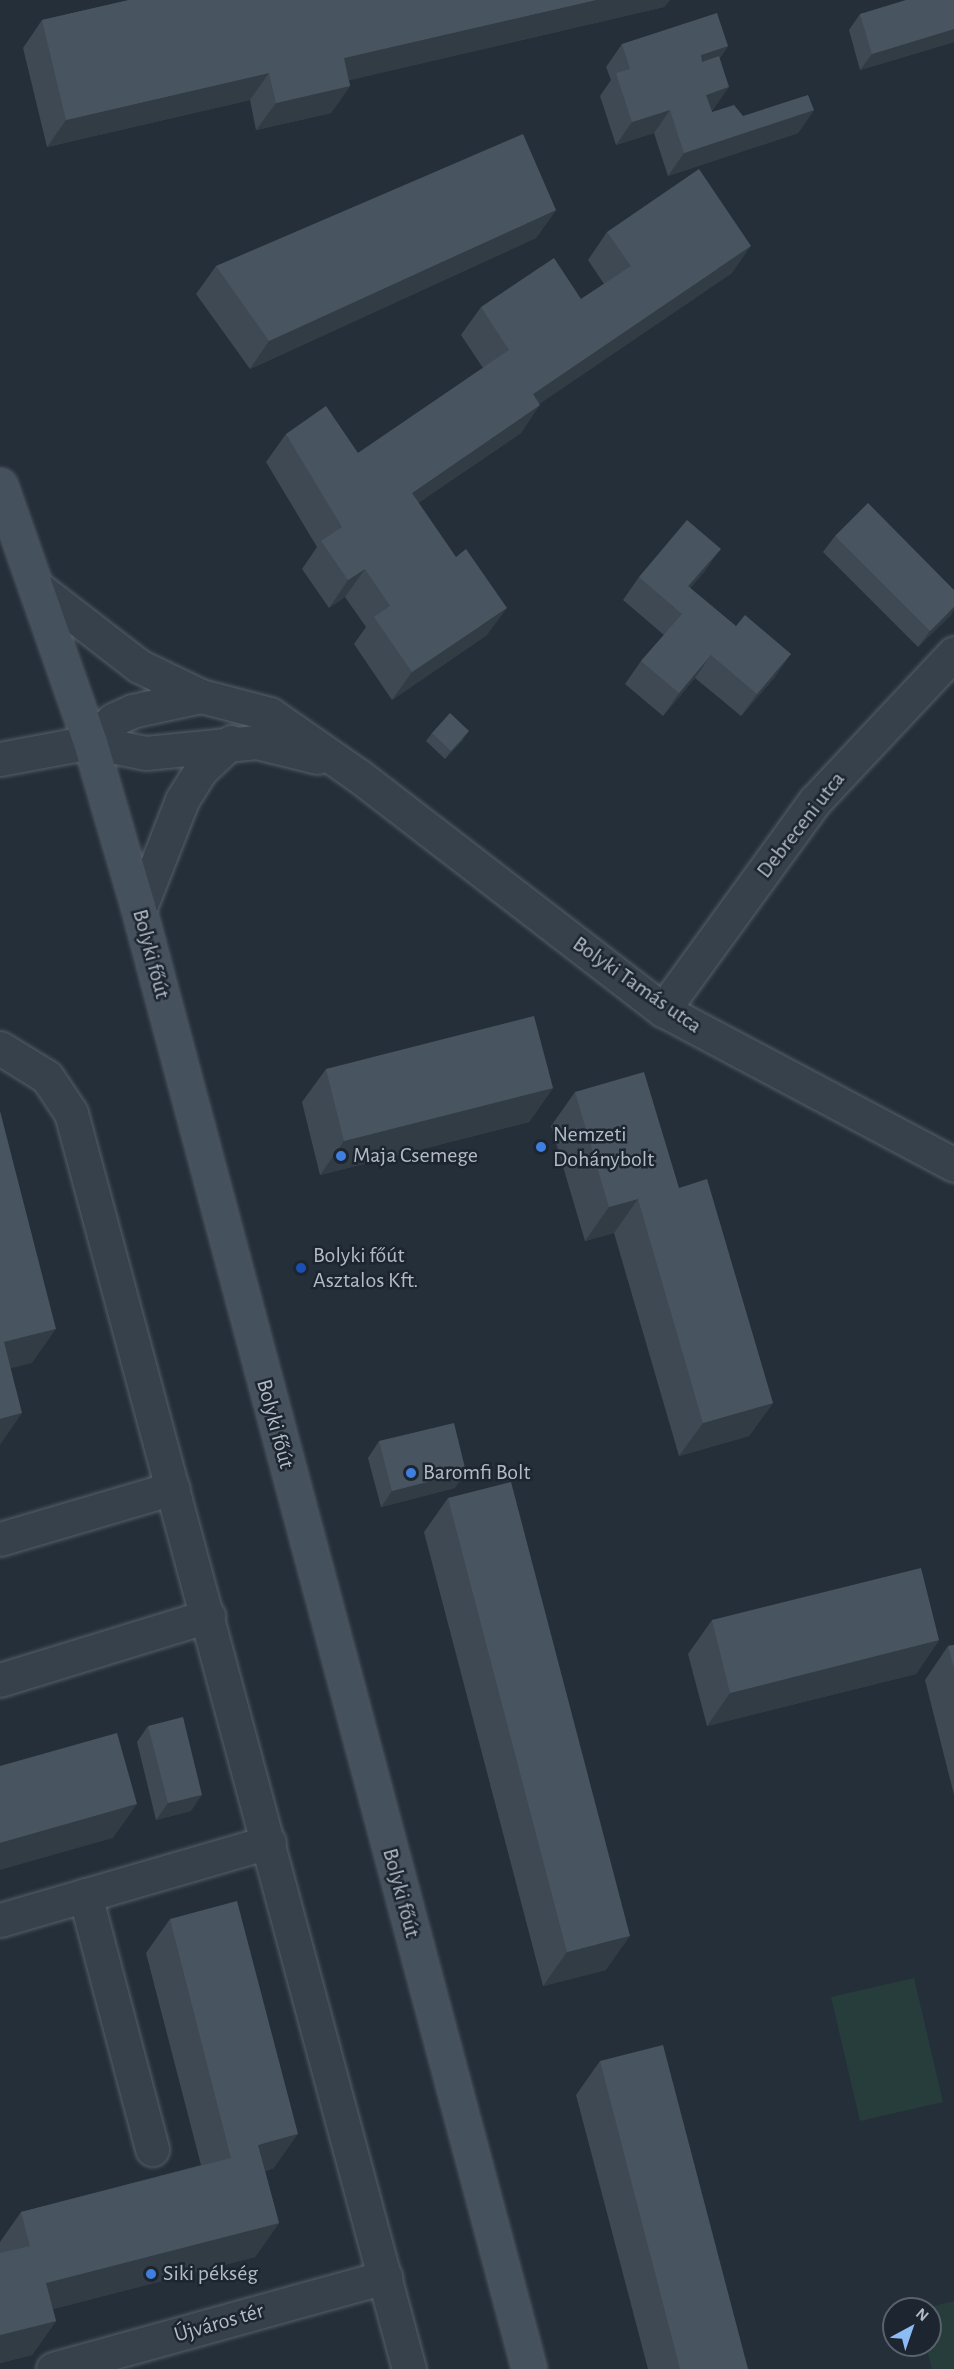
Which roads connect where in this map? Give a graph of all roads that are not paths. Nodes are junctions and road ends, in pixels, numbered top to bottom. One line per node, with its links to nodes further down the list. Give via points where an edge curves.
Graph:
1 (0, 485): 2 (main road, Bolyki főút)
2 (38, 588): 4 (street, Bolyki Tamás utca, via 117,651); 5 (main road, Bolyki főút)
3 (954, 653): 10 (street, Debreceni utca, via 815,801)
4 (201, 696): 5 (street, Bolyki Tamás utca, via 123,715); 8 (street, Bolyki Tamás utca, via 270,714)
5 (90, 742): 6 (street, Bolyki Tamás utca, via 146,753); 7 (street); 9 (main road, Bolyki főút)
6 (231, 742): 8 (street, Bolyki Tamás utca, via 288,749); 9 (street, via 201,770 182,800)
7 (0, 759)
8 (345, 766): 10 (street, Bolyki Tamás utca)
9 (139, 910): 24 (main road, Bolyki főút)
10 (663, 1010): 12 (street, Bolyki Tamás utca)
11 (0, 1048): 13 (street, via 47,1077 71,1113)
12 (954, 1165)
13 (173, 1488): 14 (street); 15 (street)
14 (0, 1539)
15 (208, 1616): 16 (street); 17 (street)
16 (0, 1680)
17 (269, 1842): 18 (street); 21 (street)
18 (85, 1895): 19 (street); 20 (street)
19 (0, 1920)
20 (152, 2149)
21 (385, 2277): 22 (street, Újváros tér); 23 (street)
22 (53, 2369)
23 (409, 2369)
24 (529, 2369)

